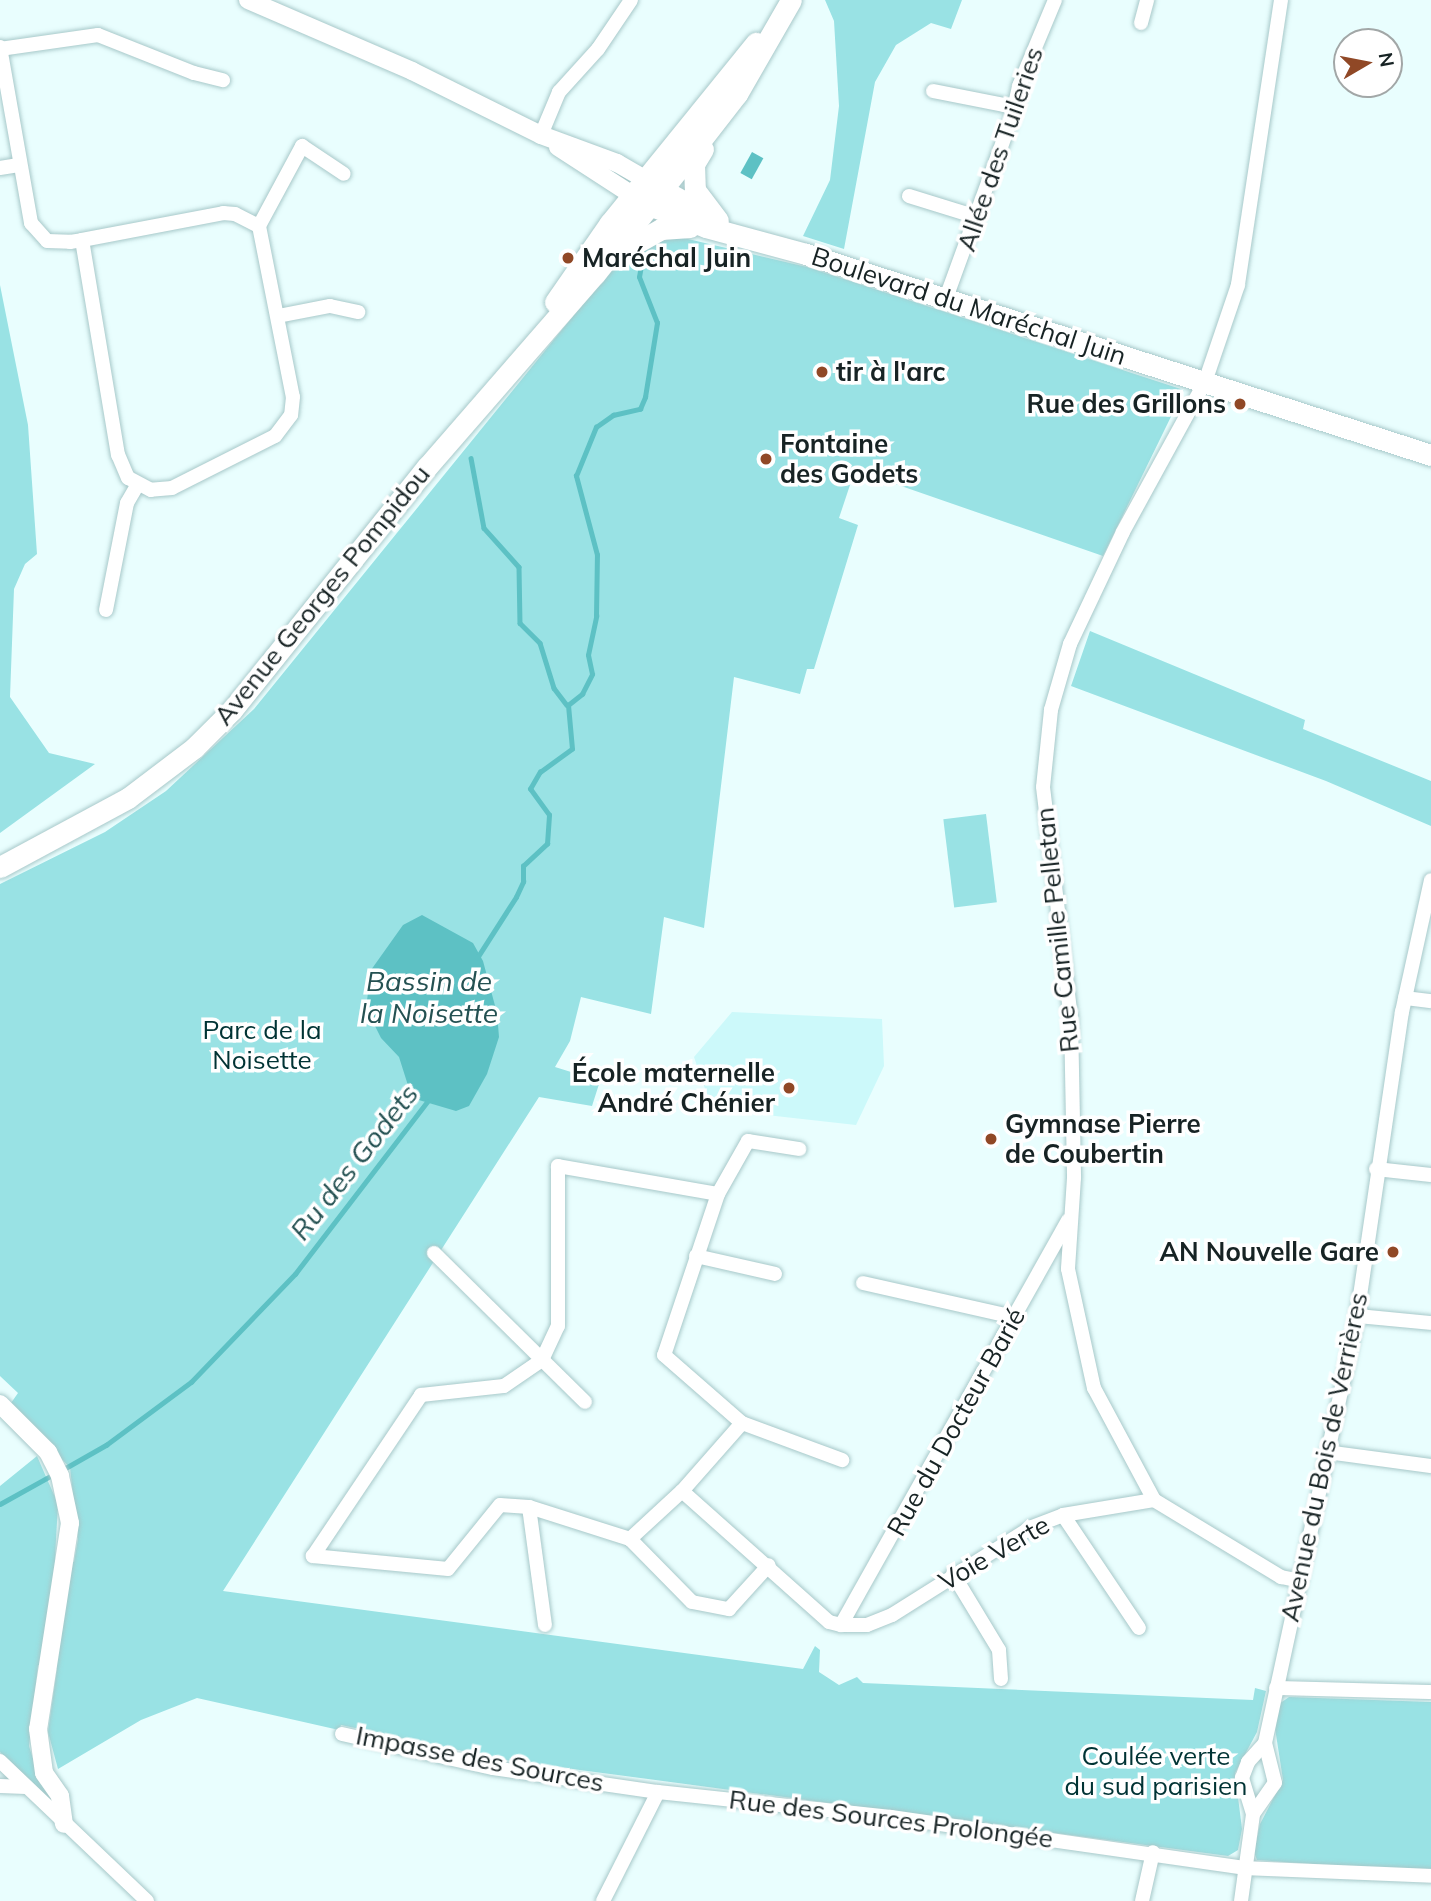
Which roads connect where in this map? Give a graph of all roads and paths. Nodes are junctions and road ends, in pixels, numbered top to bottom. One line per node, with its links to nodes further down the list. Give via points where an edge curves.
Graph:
1 (247, 0): 13 (street, Boulevard du Maréchal Juin, via 411,71)
2 (631, 0): 13 (street, via 598,49 559,92)
3 (1055, 0): 12 (street, Allée des Tuileries)
4 (1147, 0): 7 (street)
5 (1282, 0): 27 (street, via 1238,285)
6 (788, 4): 11 (main road, Avenue Georges Pompidou); 17 (main road, Avenue Georges Pompidou)
7 (1141, 23)
8 (0, 48): 9 (street, via 98,35 194,74); 14 (street)
9 (223, 80)
10 (933, 90): 12 (street)
11 (737, 94): 17 (main road, Avenue Georges Pompidou); 21 (main road, via 694,164 699,199)
12 (1014, 107): 19 (street, Allée des Tuileries)
13 (541, 135): 17 (street, Boulevard du Maréchal Juin)
14 (19, 165): 15 (street); 22 (street, via 36,233 58,243)
15 (0, 168)
16 (344, 174): 20 (street, via 302,146)
17 (647, 193): 21 (main road, Boulevard du Maréchal Juin); 23 (main road, Avenue Georges Pompidou); 28 (main road, Avenue Georges Pompidou)
18 (909, 195): 19 (street)
19 (977, 217): 24 (street, Allée des Tuileries)
20 (259, 226): 22 (street, via 235,214 223,214); 26 (street)
21 (719, 226): 23 (main road, via 646,234); 24 (main road, Boulevard du Maréchal Juin)
22 (82, 240): 30 (street, via 118,455)
23 (595, 274): 28 (main road, Avenue Georges Pompidou)
24 (946, 298): 27 (main road, Boulevard du Maréchal Juin)
25 (358, 312): 26 (street, via 330,306)
26 (278, 316): 30 (street, via 293,397 285,425 267,443 172,488)
27 (1205, 382): 29 (main road, Boulevard du Maréchal Juin); 40 (street, Rue Camille Pelletan, via 1082,616 1046,737 1043,812 1070,1018 1074,1178)
28 (489, 395): 32 (main road, Avenue Georges Pompidou, via 232,710 194,748 128,798)
29 (1431, 455)
30 (137, 486): 31 (street, via 127,503)
31 (106, 610)
32 (0, 867)
33 (1431, 880): 34 (street, Avenue du Bois de Verrières)
34 (1405, 998): 35 (street); 37 (street, Avenue du Bois de Verrières)
35 (1431, 1001)
36 (799, 1149): 39 (street, via 748,1141)
37 (1376, 1169): 38 (street); 45 (street, Avenue du Bois de Verrières)
38 (1431, 1175)
39 (718, 1194): 42 (street); 48 (street, via 558,1166 558,1326)
40 (1070, 1217): 46 (street, Rue du Docteur Barié); 56 (street, Rue Camille Pelletan, via 1068,1269 1094,1388)
41 (435, 1253): 48 (street)
42 (696, 1256): 43 (street); 51 (street, via 664,1355)
43 (775, 1274)
44 (863, 1283): 46 (street)
45 (1357, 1316): 47 (street); 52 (street, Avenue du Bois de Verrières)
46 (1014, 1317): 64 (street, Rue du Docteur Barié)
47 (1431, 1322)
48 (542, 1360): 49 (street); 57 (street, via 504,1386 421,1395 313,1556 447,1569 500,1506)
49 (585, 1402)
50 (0, 1404): 75 (street, via 48,1452 63,1488 70,1523 41,1693 38,1751 44,1773 60,1796)
51 (742, 1423): 53 (street); 55 (street)
52 (1327, 1452): 54 (street); 62 (street, Avenue du Bois de Verrières)
53 (842, 1460)
54 (1431, 1466)
55 (682, 1491): 59 (street); 60 (street)
56 (1154, 1500): 58 (street, Voie Verte); 62 (street, via 1281,1577)
57 (529, 1507): 59 (street); 63 (street)
58 (1063, 1515): 61 (street, Voie Verte, via 1032,1527); 65 (street)
59 (630, 1539): 60 (street, via 692,1602 729,1609)
60 (769, 1565): 64 (street, via 829,1622)
61 (953, 1574): 64 (street, Voie Verte, via 892,1615 867,1625); 66 (street, via 999,1650)
62 (1297, 1580): 67 (street, Avenue du Bois de Verrières)
63 (545, 1625)
64 (841, 1625)
65 (1139, 1628)
66 (1001, 1679)
67 (1276, 1688): 68 (street); 70 (street, Avenue du Bois de Verrières)
68 (1431, 1692)
69 (342, 1734): 73 (street, Impasse des Sources, via 493,1768)
70 (1265, 1743): 74 (street, via 1275,1783); 74 (street, via 1248,1762 1242,1778)
71 (0, 1761): 75 (street)
72 (0, 1786): 75 (street, via 23,1784)
73 (658, 1793): 76 (street, Rue des Sources Prolongée, via 793,1804); 80 (street)
74 (1253, 1814): 77 (street)
75 (64, 1824): 79 (street)
76 (1153, 1852): 77 (street, Rue des Sources Prolongée); 81 (street)
77 (1244, 1868): 78 (street, Rue des Sources Prolongée); 82 (street)
78 (1431, 1876)
79 (147, 1901)
80 (603, 1901)
81 (1142, 1901)
82 (1241, 1901)

